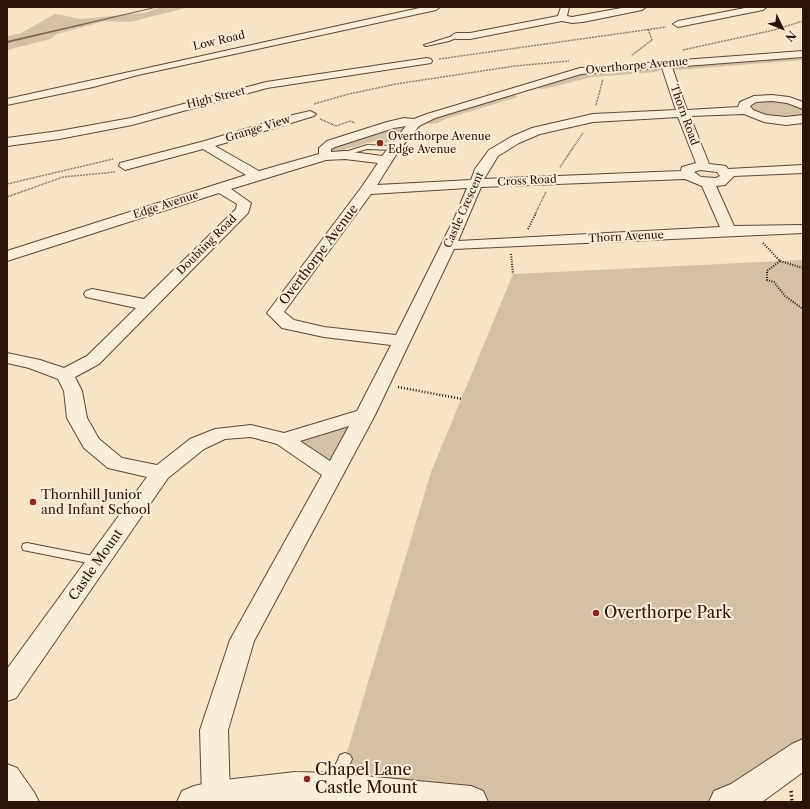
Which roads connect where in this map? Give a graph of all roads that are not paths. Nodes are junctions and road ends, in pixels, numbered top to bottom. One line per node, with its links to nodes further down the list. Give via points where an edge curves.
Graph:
1 (436, 7): 14 (street, Low Road)
2 (564, 7): 5 (street)
3 (642, 7): 5 (street, via 583,19)
4 (763, 7): 6 (street)
5 (562, 18): 7 (street, via 470,36)
6 (678, 24)
7 (456, 36): 8 (lane)
8 (426, 45)
9 (803, 54): 12 (street, Overthorpe Avenue)
10 (427, 61): 22 (street, High Street, via 266,85 132,121)
11 (803, 62): 12 (street, Overthorpe Avenue)
12 (667, 68): 13 (street, Overthorpe Avenue); 18 (street, Thorn Road); 20 (street, Overthorpe Avenue, via 580,71 431,116)
13 (583, 82)
14 (7, 102)
15 (803, 106): 17 (street, via 784,99 759,98 744,104)
16 (312, 109): 23 (street, Grange View)
17 (746, 110): 18 (street, Castle Crescent); 19 (street, Castle Crescent, via 774,120)
18 (683, 113): 27 (street, Thorn Road); 33 (street, Castle Crescent, via 593,118 536,132 493,153)
19 (803, 119)
20 (413, 126): 21 (street); 24 (street, Overthorpe Avenue); 25 (street, via 404,122 331,144 325,148)
21 (433, 126)
22 (7, 142)
23 (205, 145): 26 (street, Grange View); 31 (street, Grange View)
24 (391, 154): 25 (street, Edge Avenue); 35 (street, Overthorpe Avenue)
25 (331, 156): 31 (street, Edge Avenue)
26 (122, 162)
27 (704, 166): 29 (street); 30 (street, via 690,168 687,170)
28 (803, 169): 29 (street)
29 (726, 173): 32 (street, via 728,176 724,181)
30 (688, 175): 32 (street, Cross Road); 33 (street, Cross Road)
31 (257, 176): 34 (street, Edge Avenue)
32 (708, 183): 37 (street)
33 (476, 184): 35 (street, Cross Road); 38 (street, Castle Crescent)
34 (221, 188): 39 (street, Edge Avenue); 41 (street, Doubting Road, via 244,203 242,210)
35 (367, 190): 42 (street, Overthorpe Avenue, via 275,313 288,324 324,332)
36 (803, 229): 37 (street, Thorn Avenue)
37 (729, 231): 38 (street, Thorn Avenue)
38 (448, 245): 42 (street, Castle Crescent)
39 (7, 256)
40 (92, 294): 41 (street)
41 (148, 305): 44 (street, Doubting Road, via 93,360)
42 (401, 341): 45 (street, Castle Crescent)
43 (7, 358): 44 (street)
44 (65, 375): 48 (street, via 73,390 77,418 92,443 115,463)
45 (365, 415): 46 (street); 47 (street)
46 (284, 439): 47 (street, Castle Mount); 48 (street, Castle Mount, via 251,431 222,433 197,444)
47 (333, 472): 56 (street, via 242,640 214,730)
48 (161, 473): 50 (street, Castle Mount)
49 (27, 547): 50 (lane)
50 (98, 561): 51 (street, Castle Mount)
51 (7, 690)
52 (803, 754): 59 (street, via 741,797)
53 (345, 759): 55 (lane)
54 (7, 777): 57 (street)
55 (332, 789): 56 (street, via 295,788); 58 (street)
56 (205, 799)
57 (24, 802)
58 (471, 802)
59 (726, 802)

